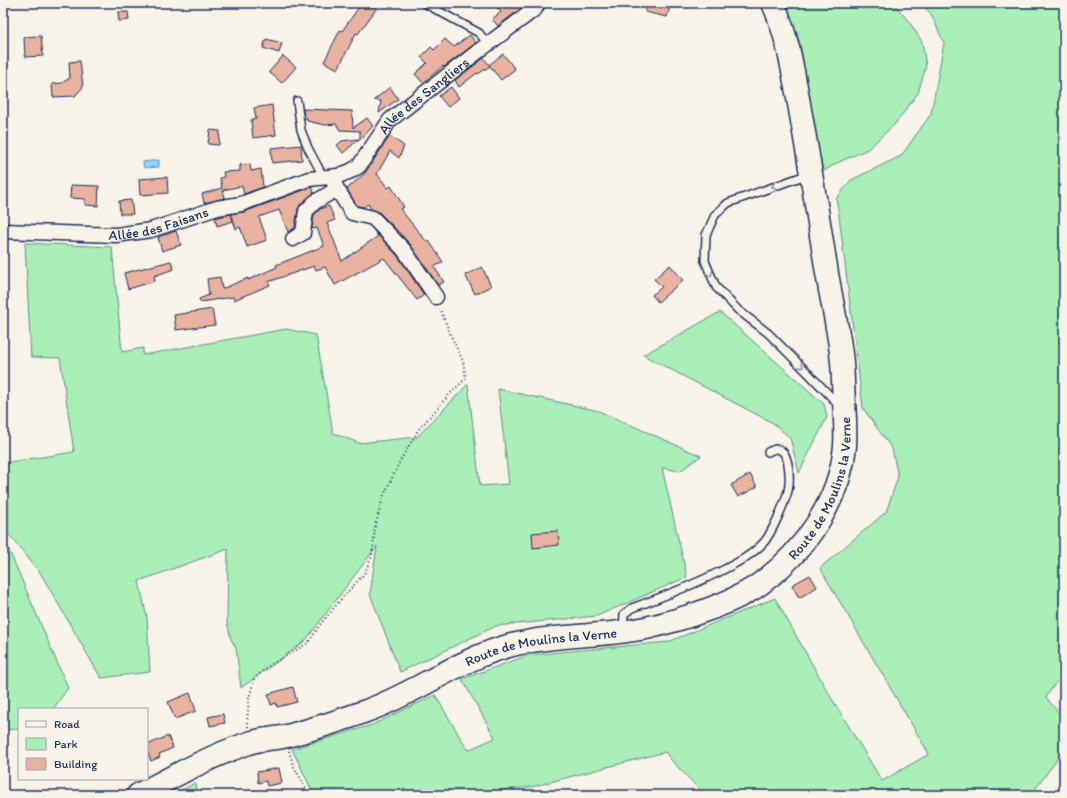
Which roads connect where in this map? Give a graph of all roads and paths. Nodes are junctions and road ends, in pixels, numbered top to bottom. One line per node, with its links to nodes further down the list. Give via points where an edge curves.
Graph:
1 (424, 3): 4 (lane, via 479,33)
2 (538, 3): 4 (street, Allée des Sangliers, via 535,9)
3 (773, 3): 6 (main road, Route de Moulins la Verne, via 790,51)
4 (488, 44): 8 (street, Allée des Sangliers, via 390,120 359,166)
5 (297, 101): 8 (lane, via 301,130 308,148)
6 (811, 173): 12 (main road, Route de Moulins la Verne, via 842,361); 12 (lane, Route de Moulins la Verne, one-way to 12, via 728,203 715,215 706,235 705,260 716,287 738,310 768,333)
7 (309, 179): 8 (street, Allée des Sangliers); 9 (street, Allée des Faisans, via 240,204 217,208 151,230 116,235)
8 (331, 181): 10 (street, via 306,211 303,233); 11 (street, via 352,213 373,218 404,250)
9 (3, 231)
10 (293, 240)
11 (436, 297): 16 (path, via 464,361 466,378 419,429 400,461 383,497 375,527 372,556 364,574 337,603 308,643 267,667 254,679 247,723)
12 (845, 410): 14 (main road, Route de Moulins la Verne, via 845,446 838,480 825,511 811,534 788,561 758,586 728,601 685,617)
13 (768, 452): 14 (lane, via 776,448 781,450 789,466 788,490 765,540 736,564 632,608 624,614)
14 (623, 632): 15 (main road, Route de Moulins la Verne, via 512,645 481,655 367,711)
15 (283, 737): 16 (main road, Route de Moulins la Verne); 18 (path, via 294,768)
16 (252, 742): 17 (main road, Route de Moulins la Verne, via 209,759)
17 (138, 795)
18 (310, 795)

